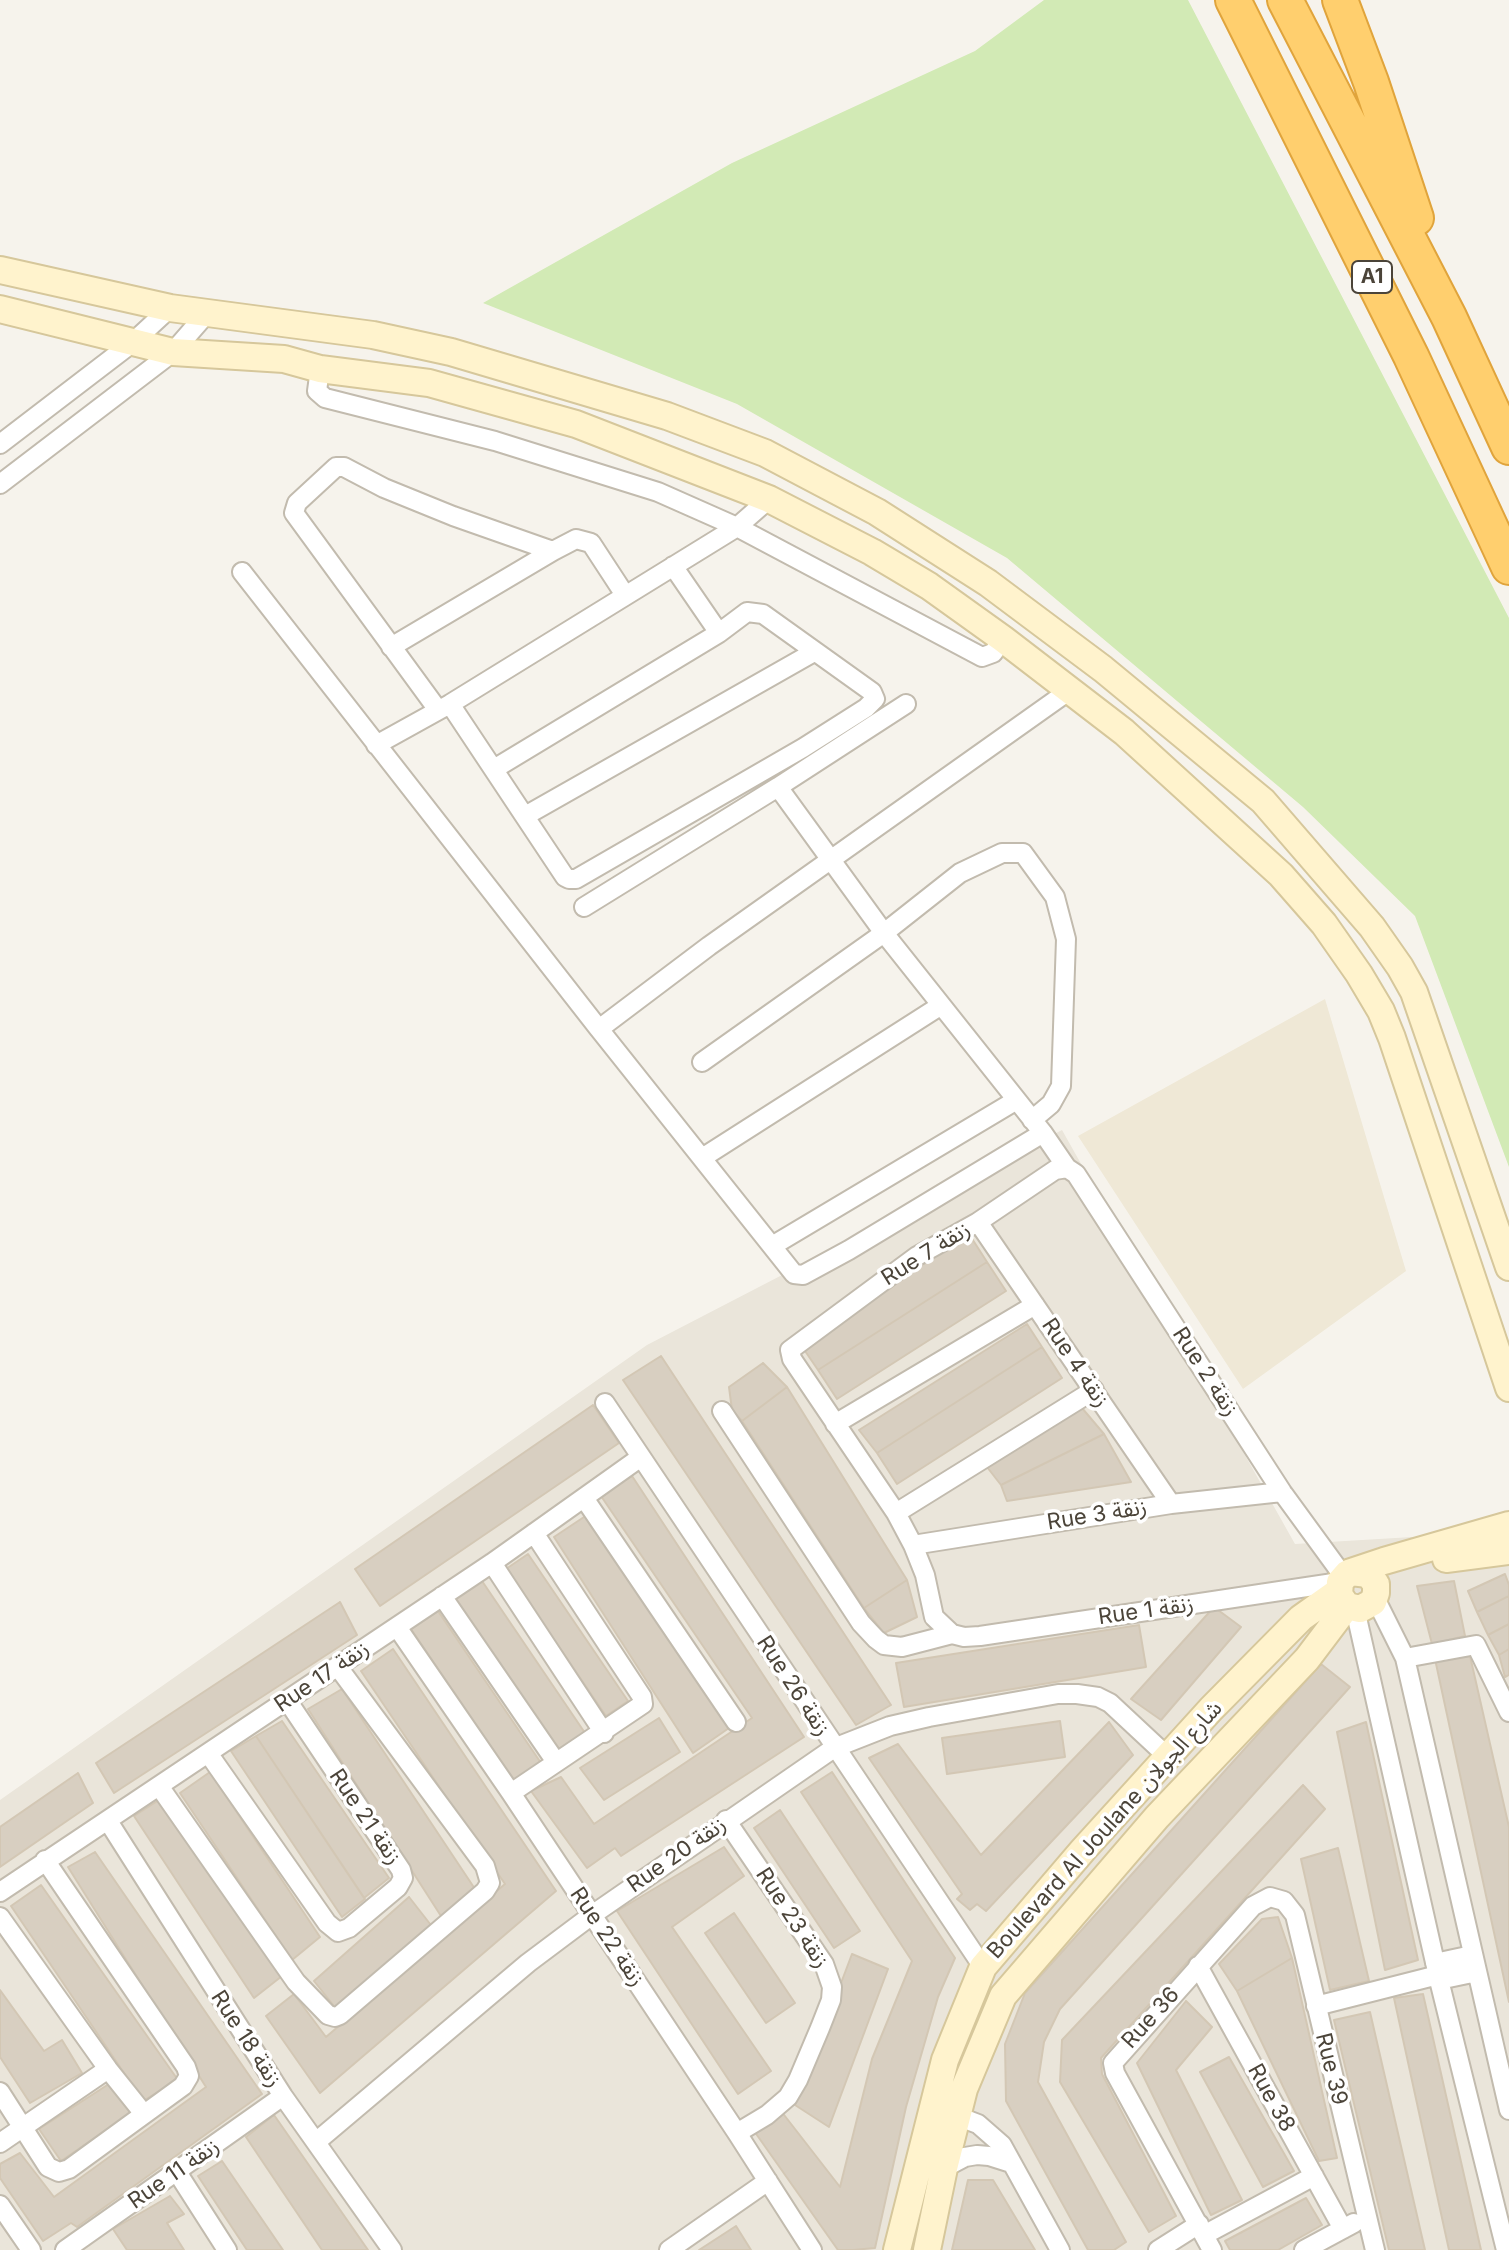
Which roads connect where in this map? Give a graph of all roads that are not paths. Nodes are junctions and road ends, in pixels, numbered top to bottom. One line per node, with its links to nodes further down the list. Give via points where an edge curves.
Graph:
1 (1233, 0): 19 (highway, A1, via 1411,356)
2 (1285, 0): 8 (highway, A1)
3 (1340, 0): 8 (highway)
4 (0, 270): 5 (street)
5 (170, 308): 7 (street); 9 (street)
6 (0, 309): 9 (street)
7 (207, 313): 10 (street); 45 (street, via 438,349 667,416 765,453 877,512 988,583 1103,669 1263,801 1372,927 1414,992)
8 (1449, 317): 13 (highway, A1)
9 (132, 343): 10 (street); 12 (street)
10 (173, 352): 11 (street, via 284,359); 14 (street)
11 (320, 369): 15 (street, via 429,383 498,401 576,424); 16 (street, via 317,391 325,398 495,441 658,492)
12 (0, 444)
13 (1509, 447)
14 (0, 484)
15 (769, 499): 16 (street); 23 (street, via 929,586)
16 (737, 527): 18 (street); 23 (street, via 982,657 993,653)
17 (553, 551): 21 (street, via 576,539 591,543); 24 (street); 24 (street, via 336,467 297,503 294,513)
18 (673, 566): 21 (street); 22 (street)
19 (1509, 567)
20 (242, 572): 29 (street)
21 (625, 595): 28 (street)
22 (719, 633): 25 (street, via 756,611); 30 (street)
23 (1003, 639): 26 (street)
24 (391, 647): 28 (street)
25 (814, 652): 32 (street); 32 (street, via 872,692 872,704 576,879 565,877)
26 (1070, 690): 33 (street); 47 (street, via 1281,875 1359,974 1397,1051)
27 (906, 704): 31 (street)
28 (444, 707): 29 (street); 30 (street)
29 (376, 745): 37 (street)
30 (494, 769): 32 (street)
31 (778, 787): 33 (street, Rue 2 زنقة); 34 (street)
32 (525, 816)
33 (832, 860): 35 (street, Rue 2 زنقة); 37 (street)
34 (584, 907)
35 (884, 933): 36 (street, Rue 2 زنقة); 38 (street); 40 (street, via 960,873 1002,853 1023,853 1055,897 1066,939 1061,1086)
36 (940, 1006): 39 (street, Rue 2 زنقة); 41 (street)
37 (599, 1029): 41 (street)
38 (702, 1062)
39 (1015, 1101): 40 (street, Rue 2 زنقة); 44 (street)
40 (1037, 1126): 42 (street, Rue 2 زنقة); 44 (street, via 803,1275 794,1274)
41 (702, 1158): 44 (street)
42 (1067, 1168): 43 (street, Rue 7 زنقة, via 1055,1170); 53 (street, Rue 2 زنقة, via 1076,1174)
43 (978, 1222): 46 (street, Rue 4 زنقة); 51 (street, Rue 7 زنقة, via 917,1256 790,1350)
44 (772, 1246)
45 (1509, 1267)
46 (1035, 1305): 48 (street, Rue 4 زنقة); 51 (street)
47 (1509, 1388)
48 (1094, 1390): 55 (street, Rue 4 زنقة); 56 (street)
49 (605, 1403): 52 (street, Rue 26 زنقة)
50 (722, 1411): 65 (street, Rue 1 زنقة, via 876,1639 902,1647)
51 (835, 1424): 56 (street)
52 (641, 1457): 54 (street, Rue 17 زنقة); 72 (street, Rue 26 زنقة)
53 (1282, 1492): 55 (street, Rue 3 زنقة); 62 (street, Rue 2 زنقة)
54 (584, 1498): 58 (street, Rue 17 زنقة); 70 (street)
55 (1171, 1504): 59 (street, Rue 3 زنقة)
56 (896, 1513): 59 (street)
57 (1509, 1525): 62 (street)
58 (534, 1533): 61 (street, Rue 17 زنقة); 71 (street, via 642,1697 643,1704)
59 (913, 1545): 65 (street, via 934,1617)
60 (1509, 1551): 62 (street, via 1426,1562)
61 (492, 1563): 63 (street, Rue 17 زنقة); 71 (street)
62 (1353, 1590): 65 (street, Rue 1 زنقة, via 980,1636); 66 (street); 74 (street, Boulevard Al Joulane شارع الجولان, via 1301,1618); 88 (street); 96 (street, Boulevard Al Joulane شارع الجولان, via 1307,1659 1157,1817 1003,1996)
63 (442, 1596): 64 (street, Rue 17 زنقة); 75 (street)
64 (397, 1627): 67 (street, Rue 17 زنقة); 77 (street, Rue 22 زنقة)
65 (952, 1634)
66 (1405, 1658): 69 (street, via 1476,1645); 85 (street)
67 (338, 1667): 68 (street, Rue 17 زنقة); 76 (street, via 485,1866 490,1883 340,2015 328,2015 296,1982)
68 (287, 1700): 73 (street, Rue 17 زنقة); 73 (street, Rue 21 زنقة, via 401,1870 398,1887 349,1928 338,1932 327,1923)
69 (1509, 1712)
70 (736, 1722)
71 (604, 1733): 75 (street)
72 (834, 1748): 74 (street, Rue 20 زنقة, via 890,1726 1058,1694 1098,1697); 78 (street, Rue 20 زنقة); 87 (street, Rue 26 زنقة)
73 (208, 1753): 76 (street, Rue 17 زنقة)
74 (1169, 1758): 87 (street, Boulevard Al Joulane شارع الجولان)
75 (556, 1762): 77 (street)
76 (159, 1786): 79 (street, Rue 17 زنقة)
77 (511, 1793): 83 (street, Rue 22 زنقة)
78 (726, 1820): 83 (street, Rue 20 زنقة); 98 (street, Rue 23 زنقة, via 824,1964 832,1987 820,2028 788,2097)
79 (108, 1821): 80 (street, Rue 17 زنقة); 93 (street, Rue 18 زنقة)
80 (45, 1860): 81 (street, Rue 17 زنقة); 95 (street, via 188,2071 183,2086)
81 (0, 1892)
82 (1275, 1898): 86 (street, Rue 36, via 1253,1906); 89 (street, Rue 39, via 1295,1915)
83 (592, 1915): 98 (street, Rue 22 زنقة); 99 (street, Rue 20 زنقة)
84 (0, 1917): 90 (street)
85 (1474, 1963): 88 (street); 91 (street)
86 (1198, 1966): 104 (street, Rue 38); 109 (street, Rue 36, via 1113,2063)
87 (983, 1967): 116 (street, Boulevard Al Joulane شارع الجولان, via 945,2060)
88 (1438, 1973): 89 (street); 122 (street)
89 (1316, 2006): 107 (street, Rue 39)
90 (108, 2069): 95 (street); 97 (street)
91 (1505, 2073): 94 (street)
92 (0, 2092): 97 (street)
93 (283, 2096): 99 (street, Rue 18 زنقة); 103 (street, Rue 11 زنقة)
94 (1509, 2110)
95 (144, 2114): 97 (street, via 59,2172 48,2167)
96 (957, 2116): 101 (street, via 988,2130); 102 (street, Boulevard Al Joulane شارع الجولان)
97 (23, 2127): 100 (street)
98 (737, 2133): 105 (street, Rue 22 زنقة)
99 (316, 2142): 113 (street, Rue 18 زنقة)
100 (0, 2143)
101 (1011, 2163): 102 (street, via 977,2155); 118 (street)
102 (944, 2168): 117 (street, Boulevard Al Joulane شارع الجولان)
103 (177, 2172): 111 (street, Rue 11 زنقة); 112 (street)
104 (1314, 2176): 108 (street, Rue 38); 109 (street)
105 (768, 2181): 114 (street); 115 (street, Rue 22 زنقة)
106 (0, 2205): 110 (street)
107 (1367, 2216): 108 (street); 121 (street, Rue 39)
108 (1343, 2229): 120 (street)
109 (1205, 2236): 119 (street)
110 (31, 2250)
111 (65, 2250)
112 (227, 2250)
113 (392, 2250)
114 (669, 2250)
115 (812, 2250)
116 (897, 2250)
117 (927, 2250)
118 (1060, 2250)
119 (1158, 2250)
120 (1304, 2250)
121 (1375, 2250)
122 (1506, 2250)

